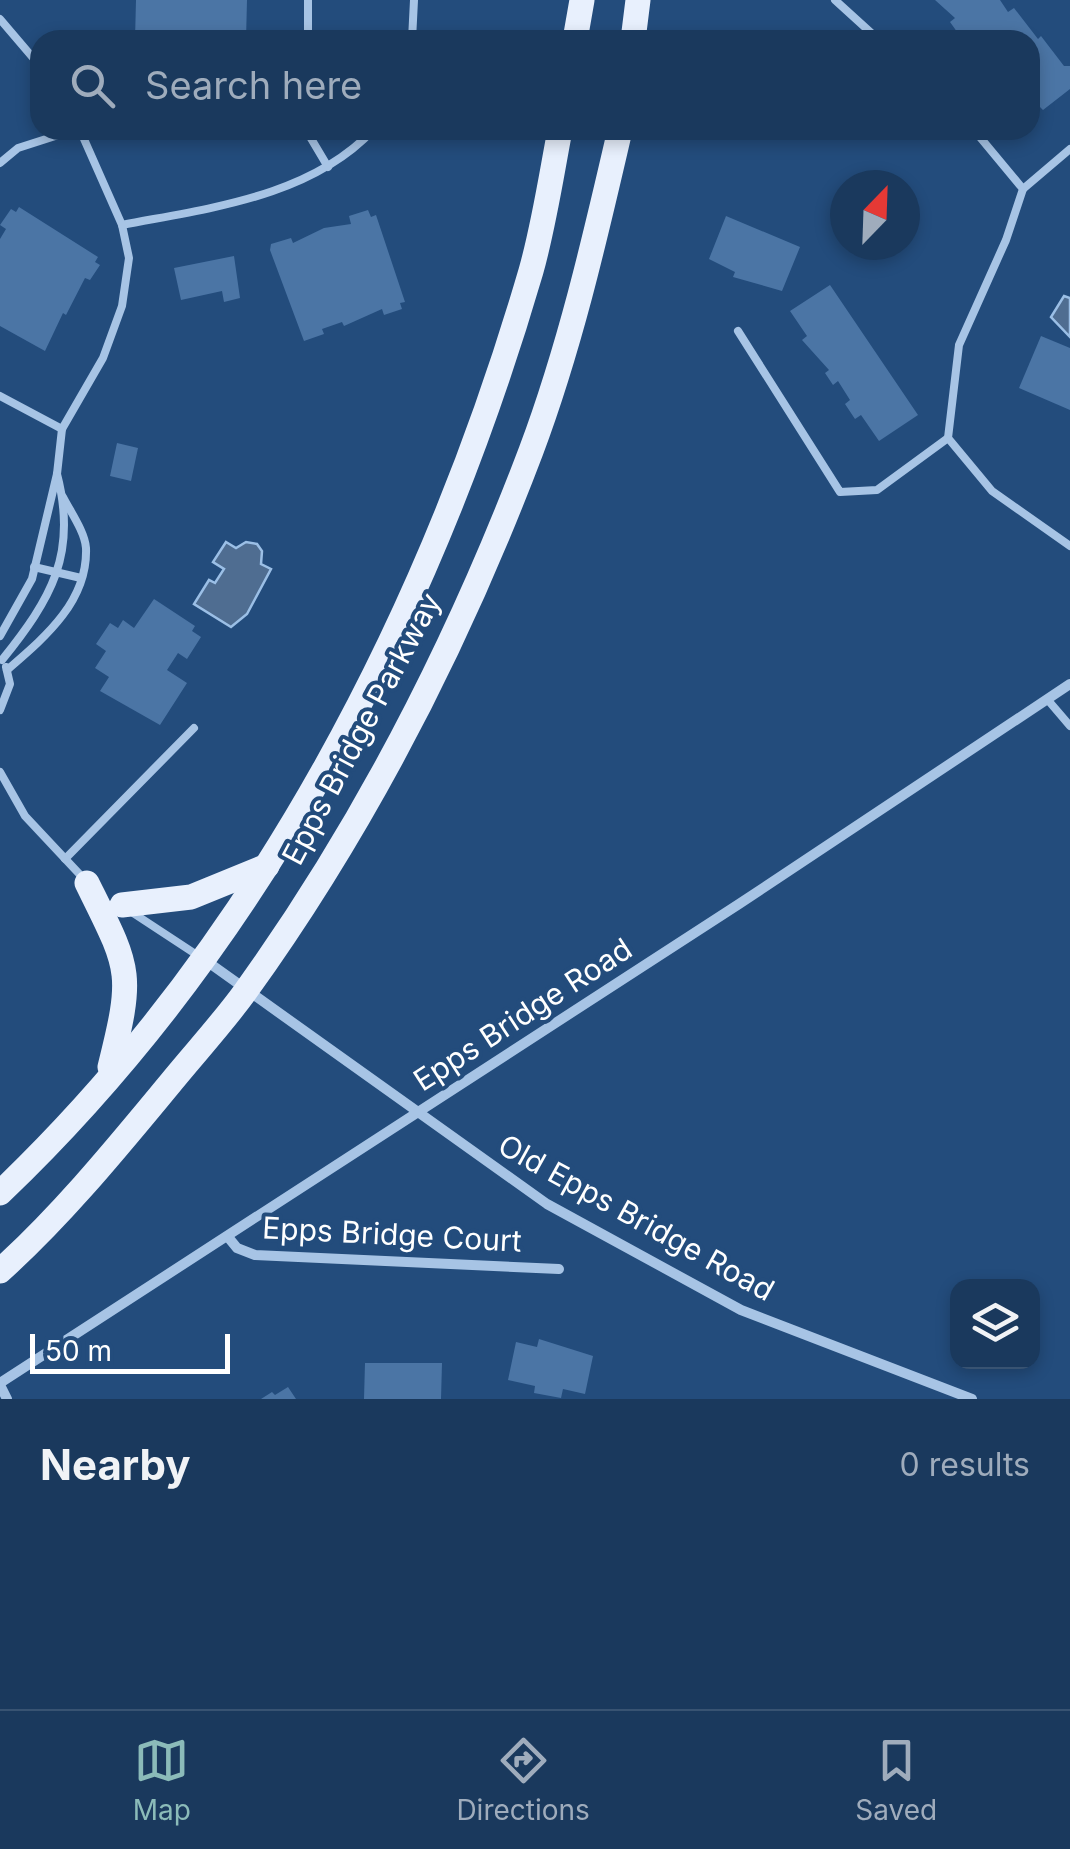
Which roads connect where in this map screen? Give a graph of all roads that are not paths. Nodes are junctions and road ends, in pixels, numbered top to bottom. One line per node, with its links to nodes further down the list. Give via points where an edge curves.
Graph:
1 (308, 0): 7 (lane)
2 (414, 0): 8 (lane)
3 (582, 0): 9 (main road)
4 (638, 0): 10 (main road)
5 (835, 0): 11 (lane)
6 (0, 19): 12 (lane)
7 (308, 30)
8 (412, 30)
9 (577, 30)
10 (634, 30)
11 (868, 30)
12 (30, 54)
13 (44, 140): 21 (lane)
14 (82, 140): 24 (lane)
15 (312, 140): 22 (lane)
16 (363, 140): 22 (lane)
17 (558, 140): 45 (main road, Epps Bridge Parkway, via 532,268 468,465 348,726)
18 (618, 140): 49 (main road, Epps Bridge Parkway, via 588,266 532,449 456,630 388,763)
19 (982, 140): 23 (lane)
20 (1070, 149): 23 (lane)
21 (0, 162)
22 (328, 167): 24 (lane, via 300,184)
23 (1023, 189): 28 (lane, via 960,346)
24 (122, 225): 27 (lane, via 128,258 122,306 103,358)
25 (738, 331): 28 (lane, via 840,492 877,490)
26 (0, 396): 27 (lane)
27 (62, 429): 29 (lane)
28 (948, 438): 31 (lane, via 992,491)
29 (57, 474): 30 (lane); 32 (lane)
30 (63, 497): 33 (lane); 34 (lane, via 86,544)
31 (1070, 546)
32 (34, 568): 33 (lane); 35 (lane)
33 (58, 573): 34 (lane); 36 (lane)
34 (81, 578): 37 (lane, via 64,615)
35 (0, 636)
36 (1, 659): 37 (lane)
37 (7, 670): 40 (lane, via 10,684)
38 (1070, 684): 39 (street, Epps Bridge Road)
39 (1046, 699): 41 (lane); 51 (street, Epps Bridge Road)
40 (0, 710)
41 (1070, 726)
42 (194, 728): 44 (lane)
43 (0, 772): 44 (lane, via 25,816)
44 (66, 859): 46 (lane)
45 (267, 866): 47 (main road, via 191,898); 48 (main road, Epps Bridge Parkway)
46 (88, 882): 47 (lane); 50 (main road, via 122,952 127,978)
47 (122, 905): 48 (lane)
48 (205, 960): 49 (street, Old Epps Bridge Road); 50 (main road, Epps Bridge Parkway)
49 (246, 992): 51 (street, Old Epps Bridge Road); 55 (main road, Epps Bridge Parkway, via 80,1190)
50 (107, 1076): 52 (main road, Epps Bridge Parkway)
51 (417, 1114): 53 (street, Epps Bridge Road); 58 (street, Old Epps Bridge Road, via 548,1204 741,1310)
52 (0, 1194)
53 (228, 1237): 54 (street, Epps Bridge Court, via 255,1255); 56 (street, Epps Bridge Road)
54 (559, 1269)
55 (0, 1271)
56 (0, 1384): 57 (street)
57 (7, 1399)
58 (972, 1399)

